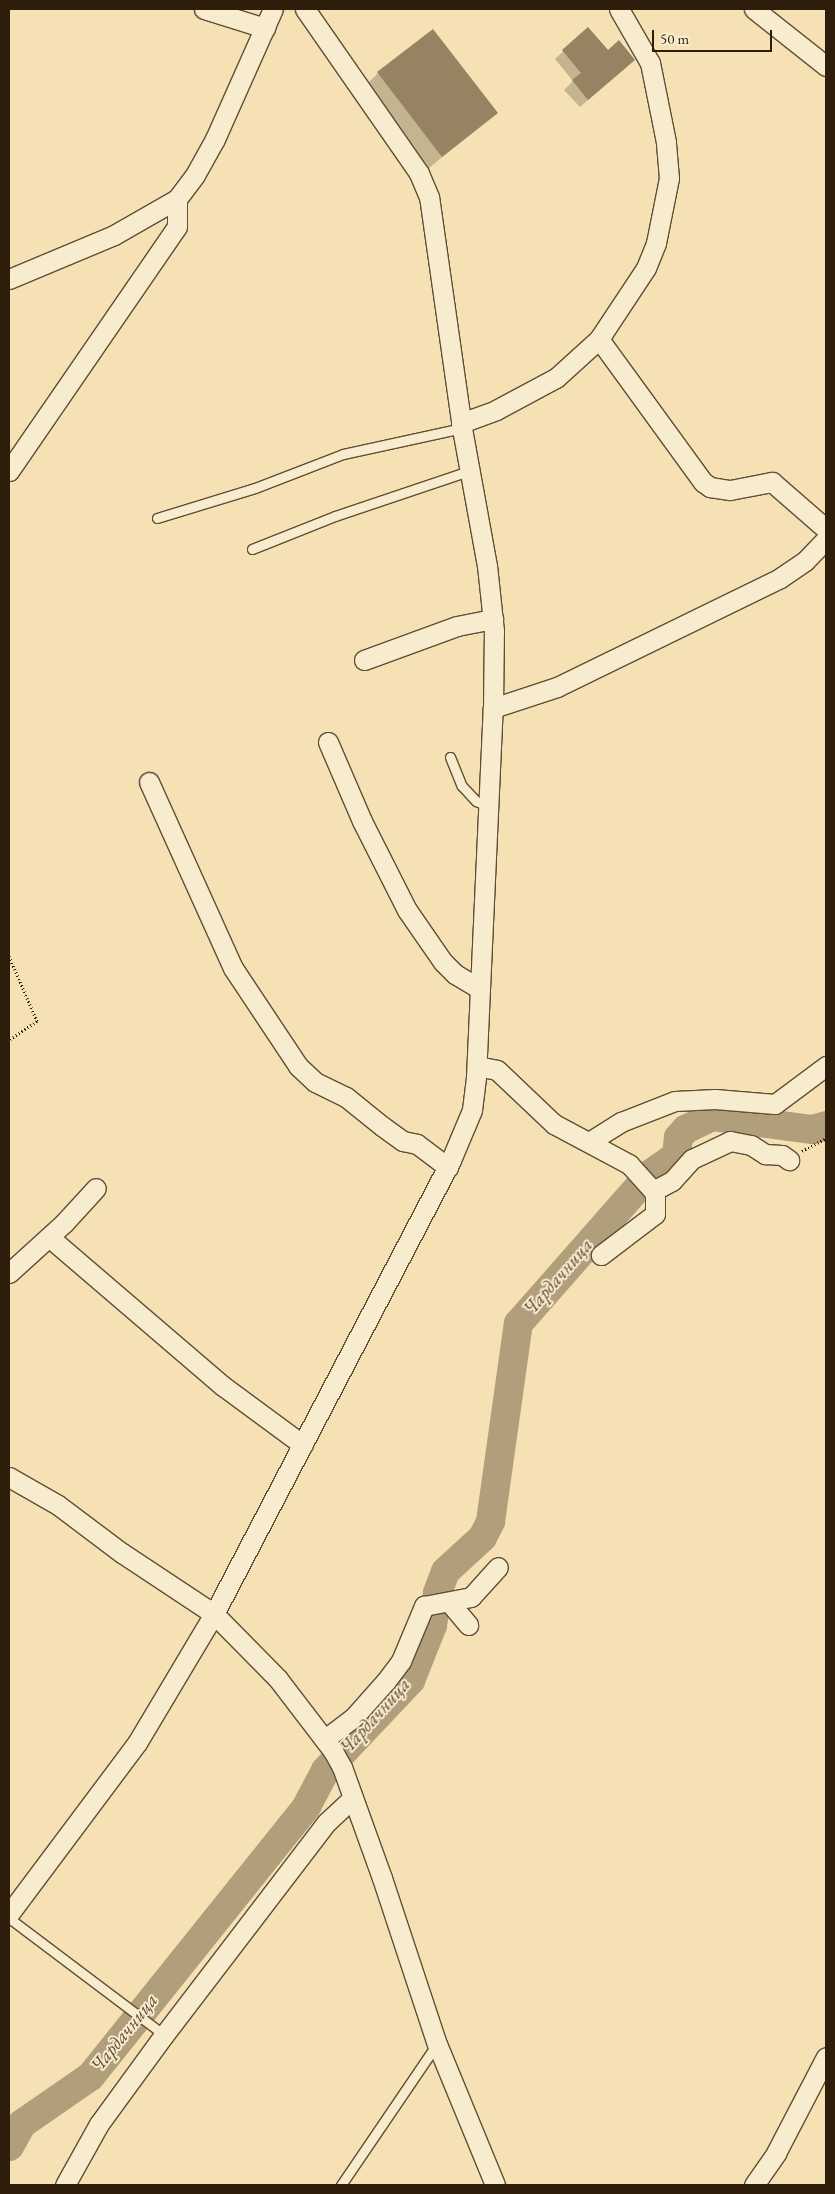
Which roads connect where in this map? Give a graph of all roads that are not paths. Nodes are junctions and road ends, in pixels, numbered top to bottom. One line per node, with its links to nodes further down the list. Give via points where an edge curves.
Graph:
1 (204, 9): 6 (street)
2 (273, 9): 6 (street)
3 (305, 9): 11 (street, via 419,173 429,197)
4 (619, 9): 10 (street, via 638,37 650,63 666,142 669,178 656,243 646,268)
5 (754, 9): 7 (street)
6 (265, 28): 8 (street, via 215,139)
7 (826, 66)
8 (177, 199): 9 (street, via 114,235); 12 (street, via 178,216 173,233)
9 (9, 279)
10 (599, 339): 11 (street, via 556,378); 15 (street, via 703,482 710,487 730,490 772,482)
11 (462, 425): 13 (street); 14 (lane, via 352,451 255,488)
12 (9, 471)
13 (470, 471): 17 (lane, via 335,516); 18 (street)
14 (157, 518)
15 (826, 529)
16 (826, 539): 20 (street, via 805,561 780,578 557,687)
17 (252, 549)
18 (493, 619): 19 (street, via 457,626); 20 (street)
19 (364, 660)
20 (493, 708): 24 (street)
21 (328, 742): 25 (street, via 362,821 407,910 443,962 455,974)
22 (450, 757): 24 (lane, via 462,786 476,801)
23 (149, 782): 30 (street, via 233,968 298,1066 315,1082 346,1097 389,1131 417,1144)
24 (487, 806): 25 (street)
25 (480, 989): 26 (street)
26 (477, 1066): 28 (street, via 497,1070 554,1124); 30 (street, via 472,1110)
27 (826, 1066): 28 (street, via 775,1104 715,1099 676,1101 620,1122)
28 (589, 1142): 31 (street, via 629,1164)
29 (790, 1160): 31 (street, via 782,1155 765,1154 751,1145 730,1141 692,1159 672,1181)
30 (448, 1166): 36 (street)
31 (647, 1184): 34 (street, via 657,1200 655,1214)
32 (96, 1188): 33 (street)
33 (50, 1237): 35 (street); 36 (street, via 223,1386)
34 (601, 1255)
35 (9, 1273)
36 (303, 1445): 40 (street)
37 (9, 1477): 40 (street, via 58,1505 122,1553)
38 (498, 1567): 39 (street, via 471,1597)
39 (440, 1604): 41 (street); 42 (street, via 420,1611 401,1661 353,1718)
40 (214, 1614): 42 (street, via 278,1679); 44 (street, via 136,1743)
41 (468, 1625)
42 (333, 1753): 43 (street)
43 (353, 1798): 46 (street, via 327,1822); 47 (street)
44 (9, 1914)
45 (9, 1918): 46 (lane)
46 (164, 2035): 49 (street, via 100,2124)
47 (437, 2044): 50 (lane); 51 (street)
48 (826, 2057): 52 (street, via 776,2153)
49 (65, 2185)
50 (341, 2185)
51 (495, 2185)
52 (754, 2185)

